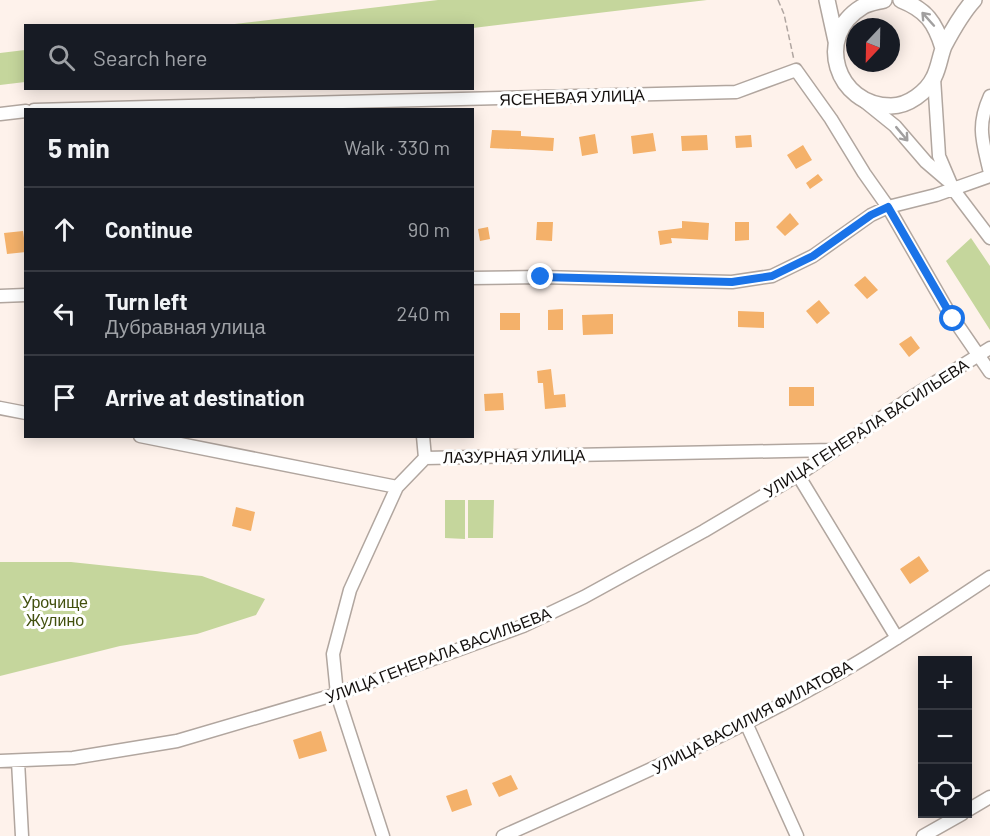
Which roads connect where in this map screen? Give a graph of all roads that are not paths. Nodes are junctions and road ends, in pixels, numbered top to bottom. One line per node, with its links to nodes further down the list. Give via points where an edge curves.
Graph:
1 (828, 0): 5 (main road)
2 (884, 0): 5 (main road, via 862,7 843,25)
3 (901, 0): 6 (main road, one-way to 3, via 938,30 926,14)
4 (974, 0): 6 (main road)
5 (836, 42): 8 (main road, via 839,73)
6 (943, 48): 7 (main road)
7 (934, 78): 8 (main road, via 915,99 893,106 873,104); 15 (street, via 939,156)
8 (857, 96): 15 (street, one-way to 15, via 895,126)
9 (990, 96): 14 (street, via 981,120)
10 (406, 105): 11 (street, ЯСЕНЕВАЯ УЛИЦА); 16 (street, ЯСЕНЕВАЯ УЛИЦА, via 736,92 796,70)
11 (183, 108)
12 (24, 111): 13 (street)
13 (0, 114)
14 (990, 174): 15 (street)
15 (951, 184): 16 (street); 17 (street)
16 (888, 207): 18 (street, via 813,256 772,276 732,282); 21 (street, via 948,311)
17 (990, 238)
18 (474, 278)
19 (24, 295): 20 (street)
20 (0, 296)
21 (985, 352): 22 (street); 27 (street, УЛИЦА ГЕНЕРАЛА ВАСИЛЬЕВА)
22 (990, 372)
23 (0, 408): 24 (street)
24 (24, 413)
25 (150, 438): 30 (street)
26 (423, 438): 28 (street)
27 (834, 450): 28 (street, ЛАЗУРНАЯ УЛИЦА); 29 (street, УЛИЦА ГЕНЕРАЛА ВАСИЛЬЕВА)
28 (425, 458): 30 (street, ЛАЗУРНАЯ УЛИЦА)
29 (798, 475): 32 (street); 33 (street, УЛИЦА ГЕНЕРАЛА ВАСИЛЬЕВА, via 584,597 523,626)
30 (397, 487): 33 (street, ЛАЗУРНАЯ УЛИЦА, via 350,591 333,654)
31 (990, 577): 32 (street, УЛИЦА ВАСИЛИЯ ФИЛАТОВА)
32 (897, 638): 34 (street, УЛИЦА ВАСИЛИЯ ФИЛАТОВА)
33 (338, 694): 36 (street, УЛИЦА ГЕНЕРАЛА ВАСИЛЬЕВА, via 177,741 73,758); 41 (street, ЛАЗУРНАЯ УЛИЦА)
34 (746, 723): 42 (street, УЛИЦА ВАСИЛИЯ ФИЛАТОВА, via 661,766); 43 (street)
35 (0, 761): 36 (street, УЛИЦА ГЕНЕРАЛА ВАСИЛЬЕВА)
36 (18, 761): 40 (street)
37 (990, 797): 38 (street)
38 (972, 808)
39 (954, 818): 44 (street)
40 (22, 836)
41 (383, 836)
42 (503, 836)
43 (798, 836)
44 (923, 836)

